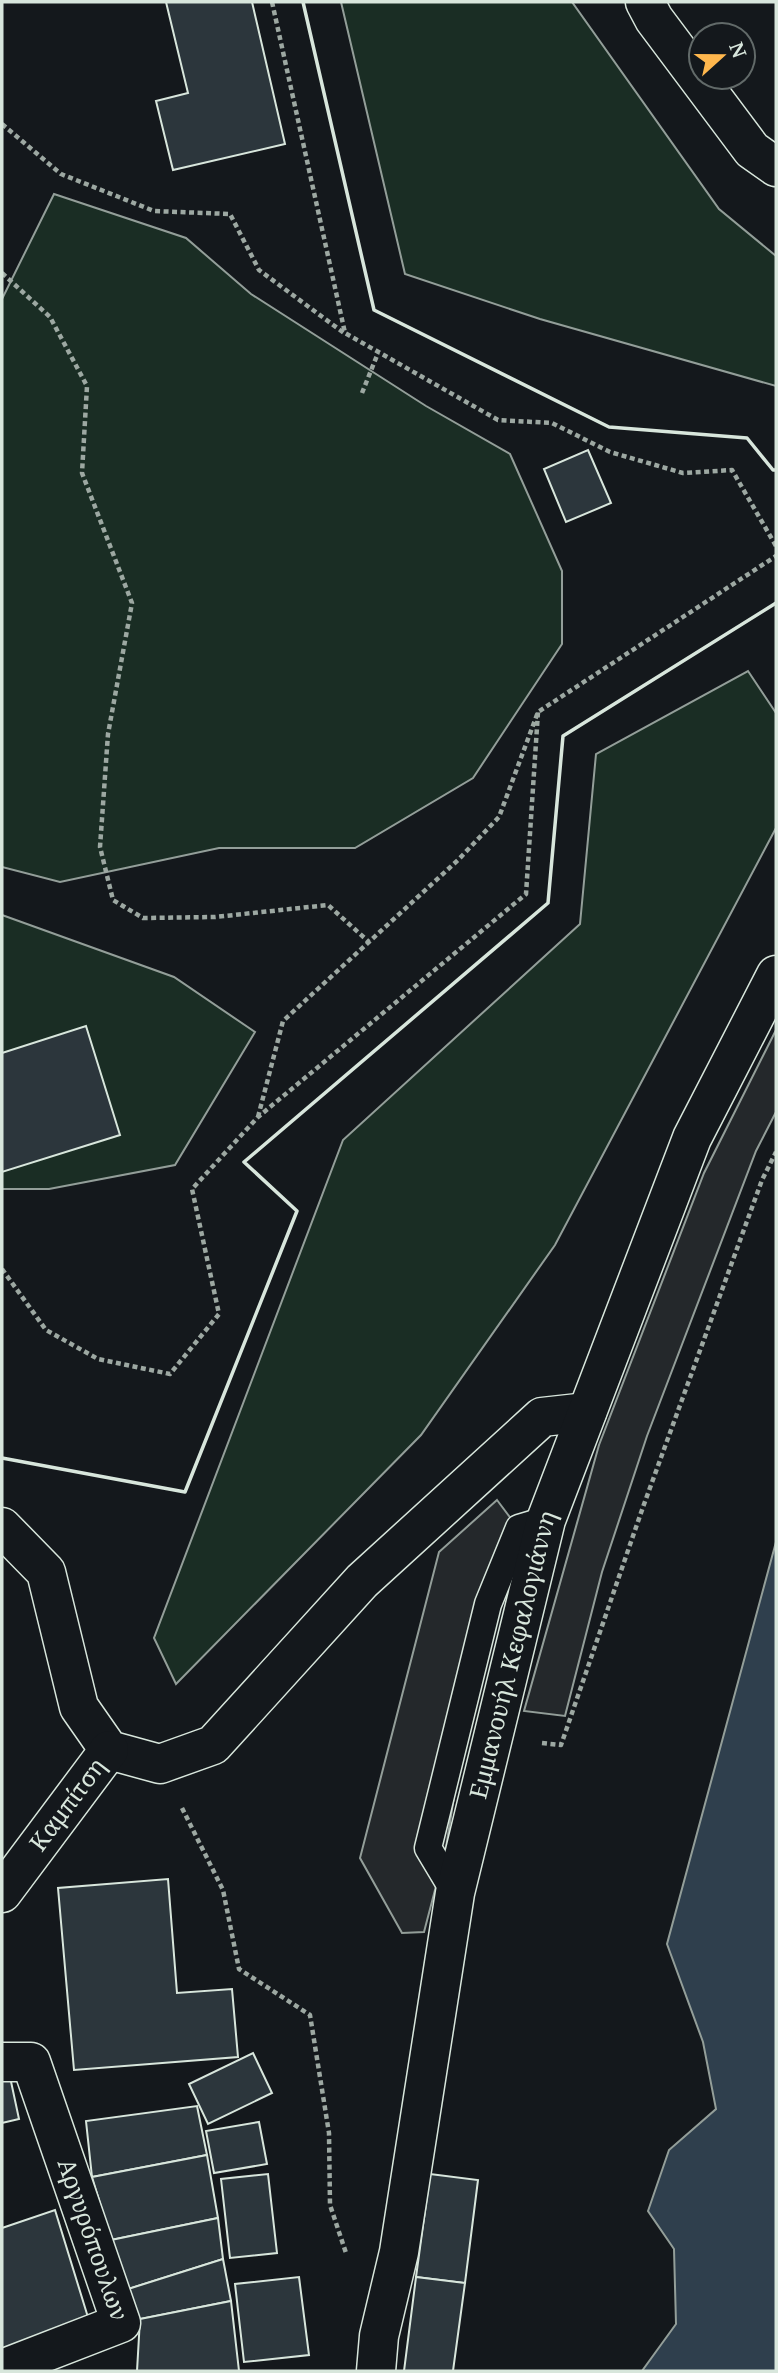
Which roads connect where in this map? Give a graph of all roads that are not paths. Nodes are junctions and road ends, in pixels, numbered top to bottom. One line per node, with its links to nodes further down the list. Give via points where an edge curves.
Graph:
1 (645, 2): 2 (main road, via 752,150)
2 (776, 167)
3 (776, 975): 4 (main road, Εμμανουήλ Κεφαλογιάννη, via 692,1138)
4 (587, 1412): 6 (main road, via 542,1417 362,1581 213,1745 160,1764); 10 (main road, Εμμανουήλ Κεφαλογιάννη, via 546,1520 455,1893)
5 (2, 1527): 6 (main road, via 46,1572 79,1707)
6 (109, 1750): 7 (main road, Καμπίτση)
7 (2, 1893)
8 (2, 2062): 9 (main road, Αργυρόπουλων, via 31,2062 121,2323)
9 (2, 2369)
10 (376, 2371)

